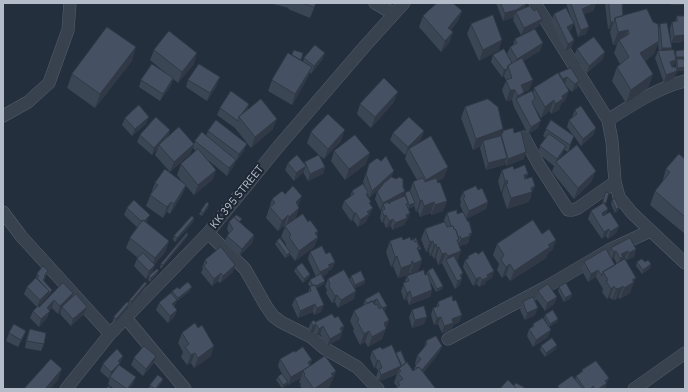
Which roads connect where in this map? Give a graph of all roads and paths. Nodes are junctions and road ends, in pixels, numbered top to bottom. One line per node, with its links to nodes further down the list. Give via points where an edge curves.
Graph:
1 (70, 3): 7 (street, via 68,30 49,83 28,102)
2 (375, 3): 5 (street)
3 (404, 3): 5 (street, KK 395 STREET)
4 (535, 3): 8 (street)
5 (394, 14): 13 (street, KK 395 STREET, via 288,135)
6 (685, 81): 8 (street, via 639,100)
7 (3, 116)
8 (608, 120): 10 (street)
9 (524, 137): 10 (street, via 568,210 578,208)
10 (615, 182): 12 (street, via 619,197)
11 (3, 212): 16 (street, via 21,236)
12 (650, 231): 14 (street); 17 (street, via 610,250)
13 (208, 233): 15 (street, KK 395 STREET); 21 (street, via 245,269 273,316 357,367)
14 (685, 263)
15 (126, 317): 16 (street, KK 395 STREET); 20 (street)
16 (110, 334): 19 (street, KK 395 STREET)
17 (448, 339)
18 (685, 353): 22 (street)
19 (66, 389)
20 (185, 389)
21 (378, 389)
22 (634, 389)

